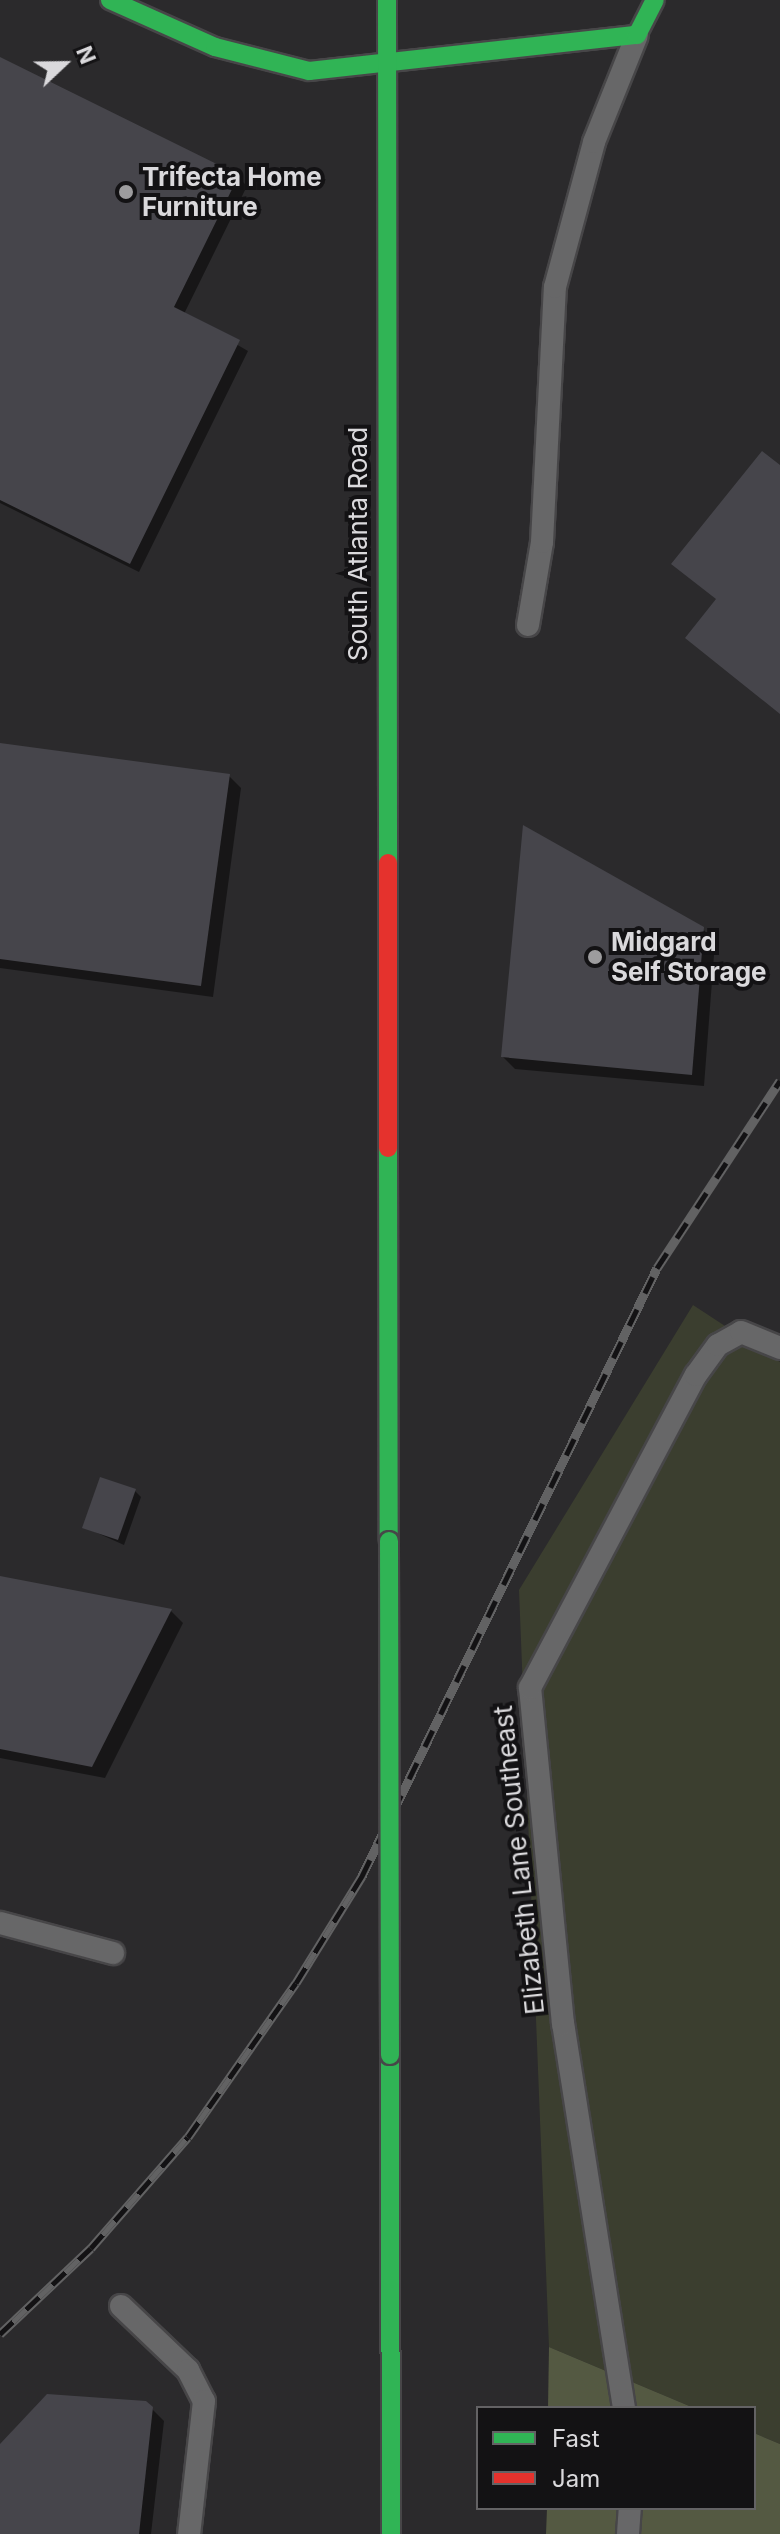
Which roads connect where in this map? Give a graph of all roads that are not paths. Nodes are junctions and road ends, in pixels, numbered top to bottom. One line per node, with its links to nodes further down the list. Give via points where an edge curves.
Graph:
1 (110, 0): 5 (main road, via 264,62 309,71)
2 (387, 0): 5 (main road, South Atlanta Road)
3 (655, 0): 4 (main road)
4 (637, 35): 5 (main road); 6 (street, via 594,142 555,287 542,542)
5 (386, 63): 14 (main road, South Atlanta Road, bridge)
6 (528, 625)
7 (780, 1348): 11 (street, Elizabeth Lane Southeast, via 757,1334 729,1336 696,1375 530,1688 563,2024)
8 (0, 1923): 9 (street)
9 (113, 1953)
10 (121, 2306): 13 (street, via 188,2370 204,2401)
11 (624, 2406)
12 (630, 2510): 15 (street)
13 (189, 2534)
14 (391, 2534)
15 (628, 2534)

